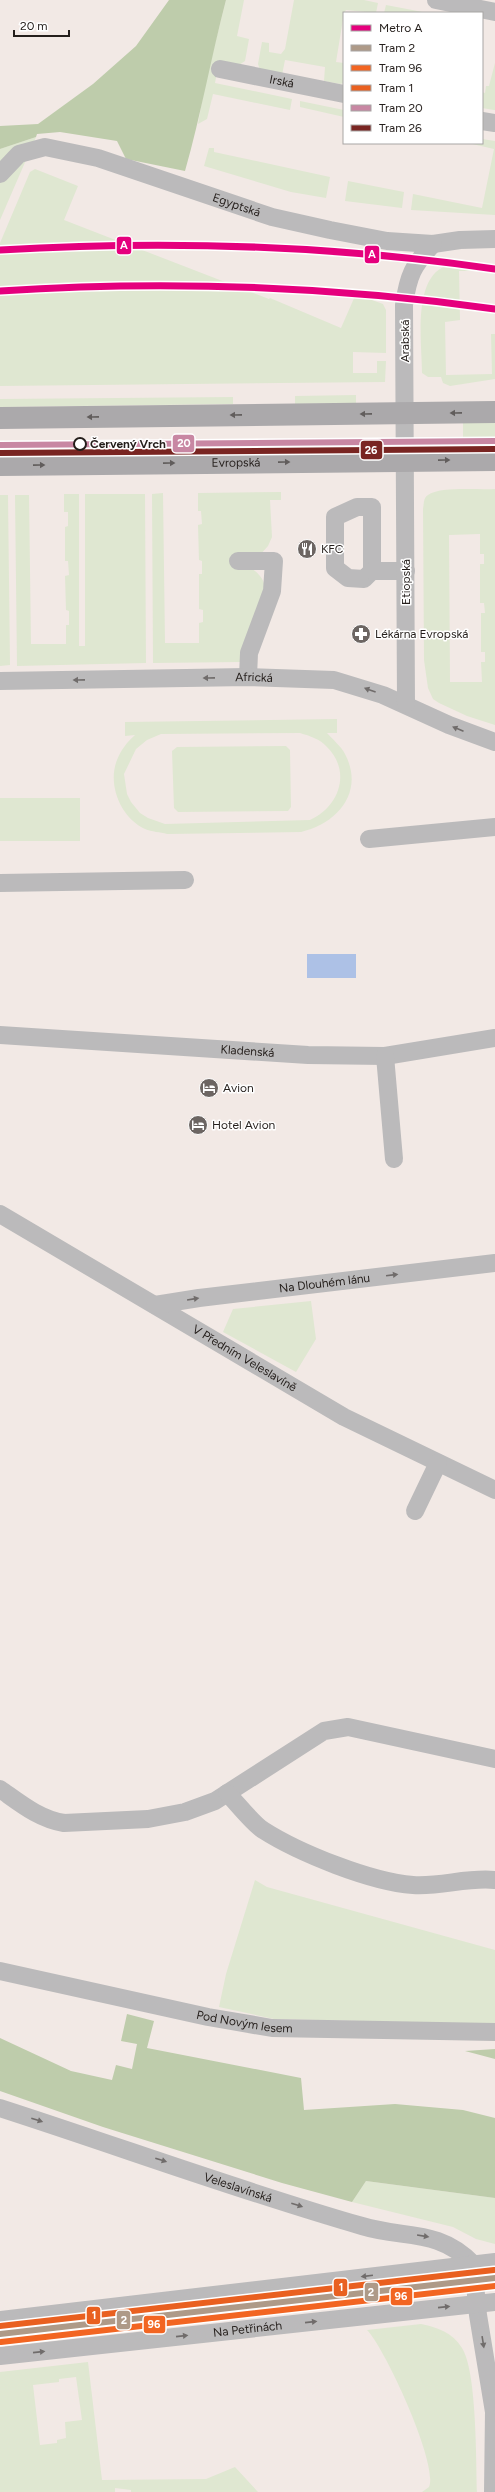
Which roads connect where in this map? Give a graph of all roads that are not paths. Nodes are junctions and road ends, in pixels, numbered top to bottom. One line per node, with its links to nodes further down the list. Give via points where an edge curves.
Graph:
1 (436, 0): 2 (street)
2 (495, 12)
3 (220, 69): 4 (street, Irská)
4 (343, 94)
5 (483, 121): 6 (street)
6 (495, 123)
7 (0, 174): 9 (street, Egyptská, via 19,154 45,147 98,158 272,217 387,241)
8 (495, 239): 9 (street)
9 (433, 244): 11 (street, Arabská, via 418,260 407,286 404,305)
10 (495, 412): 11 (main road, one-way to 11)
11 (405, 413): 12 (main road, one-way to 12); 14 (street, Arabská)
12 (0, 418)
13 (495, 460): 14 (main road, Evropská, one-way to 13)
14 (405, 461): 15 (main road, Evropská, one-way to 14); 18 (street, Etiopská)
15 (0, 465)
16 (238, 561): 19 (street, via 274,561 272,591 249,653)
17 (372, 571): 17 (street, via 372,507 357,507 335,517 335,568 348,578 364,579); 18 (street)
18 (406, 571): 21 (street, Etiopská)
19 (248, 677): 20 (street, Africká, one-way to 20); 21 (street, Africká, one-way to 19, via 334,680)
20 (0, 681)
21 (406, 704): 22 (street, Africká, one-way to 21, via 449,725)
22 (495, 742)
23 (495, 827): 24 (street)
24 (369, 838)
25 (185, 880): 26 (street)
26 (0, 883)
27 (0, 1035): 29 (street, Kladenská, via 308,1055)
28 (495, 1038): 29 (street, Kladenská)
29 (385, 1056): 30 (street)
30 (394, 1159)
31 (0, 1214): 33 (street, V Předním Veleslavíně)
32 (495, 1263): 33 (street, Na Dlouhém lánu, one-way to 32)
33 (155, 1305): 34 (street, V Předním Veleslavíně, via 344,1417)
34 (438, 1462): 35 (street, V Předním Veleslavíně); 36 (street)
35 (495, 1490)
36 (415, 1510)
37 (495, 1759): 39 (street, via 348,1727 335,1728 324,1731)
38 (0, 1789): 39 (street, via 31,1811 51,1821 64,1823 148,1819 170,1815 215,1801)
39 (227, 1792): 40 (street, via 262,1829 311,1854 376,1879 413,1885 432,1885 477,1878)
40 (495, 1880)
41 (0, 1971): 42 (street, Pod Novým lesem, via 208,2017 272,2028)
42 (495, 2032)
43 (0, 2108): 45 (street, Veleslavínská, one-way to 45, via 364,2227 433,2238 464,2254)
44 (495, 2263): 45 (street)
45 (474, 2264): 47 (street); 48 (street, one-way to 48)
46 (495, 2302): 47 (street, Na Petřinách)
47 (477, 2304): 49 (street, Na Petřinách, one-way to 47); 50 (street, one-way to 50, via 494,2412)
48 (0, 2320)
49 (0, 2356)
50 (493, 2492)

